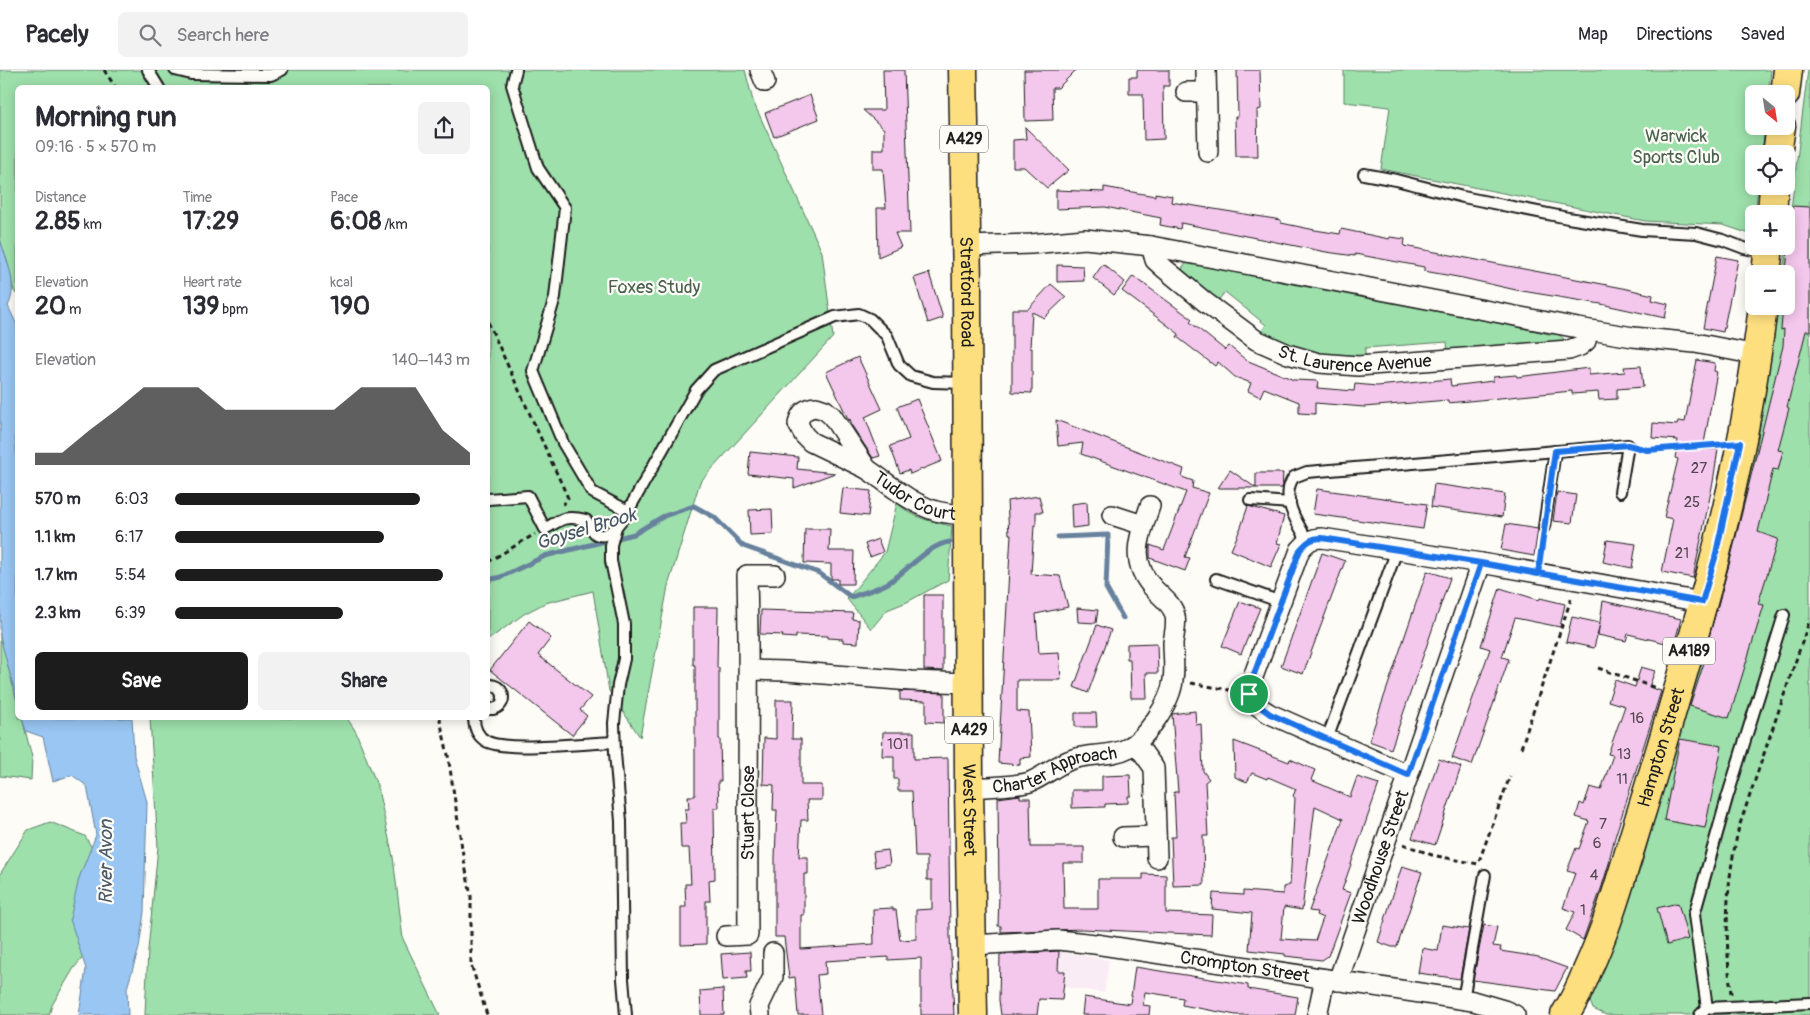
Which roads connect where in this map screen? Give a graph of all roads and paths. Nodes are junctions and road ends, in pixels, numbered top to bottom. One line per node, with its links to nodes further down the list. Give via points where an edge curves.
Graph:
1 (104, 70): 9 (path)
2 (148, 70): 10 (lane)
3 (175, 70): 4 (lane, via 191,74 271,75)
4 (282, 70)
5 (516, 70): 33 (lane, via 512,85 538,168 565,208 555,297 533,371 563,443 592,492)
6 (963, 70): 16 (main road, Stratford Road / A429)
7 (1206, 70): 13 (street)
8 (1788, 70): 11 (main road)
9 (114, 85)
10 (158, 85)
11 (1786, 85)
12 (1186, 92): 13 (street)
13 (1206, 92): 14 (street)
14 (1208, 152)
15 (1364, 174): 18 (lane, via 1577,220 1715,237)
16 (966, 246): 17 (street, via 1085,239); 23 (main road, Stratford Road / A429)
17 (1151, 246): 21 (street); 21 (street, St. Laurence Avenue, via 1155,260 1165,269 1256,340 1319,363 1358,366 1569,350 1586,341)
18 (1768, 258)
19 (1762, 315): 22 (main road, A4189)
20 (490, 326): 39 (path, via 568,498)
21 (1588, 330): 22 (street, via 1694,343)
22 (1757, 355): 24 (main road, Hampton Street / A4189)
23 (967, 383): 33 (lane, via 933,382 911,376 900,365 887,336 870,319 858,314 835,317 714,370 696,390); 35 (main road, Stratford Road / A429)
24 (1740, 443): 25 (path, via 1647,450); 49 (main road, Hampton Street / A4189)
25 (1628, 445): 26 (lane); 28 (lane)
26 (1555, 451): 31 (lane, via 1307,472 1298,474 1291,481); 38 (lane)
27 (867, 469): 35 (street, Tudor Court, via 932,510)
28 (1620, 492)
29 (490, 500): 39 (lane, via 528,496)
30 (1250, 500): 31 (lane)
31 (1290, 503): 40 (lane, via 1291,512)
32 (1150, 506): 36 (street, Charter Approach)
33 (628, 511): 37 (lane)
34 (1112, 515): 36 (street)
35 (968, 516): 54 (main road, West Street / A429)
36 (1143, 525): 55 (street, Charter Approach, via 1137,552 1140,566 1145,578 1175,615)
37 (616, 527): 39 (lane, via 598,535 586,520 565,517); 63 (lane, via 611,561 624,624 624,659 618,685)
38 (1544, 527): 45 (path)
39 (545, 529): 42 (path)
40 (1315, 540): 41 (street); 48 (street, via 1300,550)
41 (1397, 550): 43 (street); 62 (lane)
42 (490, 561)
43 (1481, 563): 45 (street); 66 (street, Woodhouse Street)
44 (775, 574): 53 (street, Stuart Close, via 747,575)
45 (1538, 574): 47 (street)
46 (1216, 578): 48 (lane)
47 (1577, 581): 49 (street); 65 (path)
48 (1281, 602): 57 (street)
49 (1702, 602): 58 (main road, Hampton Street / A4189)
50 (1784, 615): 81 (lane, via 1694,915)
51 (1810, 619): 80 (path, via 1733,852 1727,917)
52 (1598, 668): 58 (path)
53 (749, 670): 54 (street); 74 (street, Stuart Close, via 748,935)
54 (969, 683): 68 (main road, West Street / A429)
55 (1173, 683): 57 (path, via 1180,681); 64 (street, Charter Approach, via 1168,698)
56 (490, 685): 59 (lane, via 498,687 503,698 496,708)
57 (1249, 694): 62 (street, via 1270,714)
58 (1677, 695): 82 (main road, Hampton Street / A4189, via 1608,919)
59 (490, 709)
60 (440, 720): 83 (path, via 471,896 471,964)
61 (474, 720): 63 (lane, via 474,726 483,739 512,747)
62 (1326, 739): 66 (street)
63 (614, 742): 84 (lane, via 621,821)
64 (1136, 743): 68 (street, Charter Approach, via 1121,751 1074,758 1027,783); 69 (street, Charter Approach, via 1154,768)
65 (1521, 748)
66 (1408, 775): 71 (street, Woodhouse Street)
67 (1510, 776): 71 (path, via 1478,864 1432,855)
68 (970, 788): 75 (main road, West Street / A429)
69 (1156, 836): 70 (street); 72 (street, Charter Approach)
70 (1123, 837)
71 (1387, 838): 77 (street, Woodhouse Street)
72 (1157, 858)
73 (1485, 875): 78 (lane)
74 (726, 936)
75 (972, 945): 77 (street, Crompton Street, via 1058,940); 86 (main road, West Street / A429)
76 (773, 953): 85 (street, via 774,977 761,1000)
77 (1332, 980): 78 (street, Crompton Street); 87 (street, Woodhouse Street)
78 (1463, 1000): 88 (street, Crompton Street)
79 (1810, 1003): 80 (lane)
80 (1732, 1007): 81 (lane)
81 (1704, 1012)
82 (1571, 1013)
83 (487, 1015)
84 (626, 1015)
85 (760, 1015)
86 (973, 1015)
87 (1317, 1015)
88 (1514, 1015)

